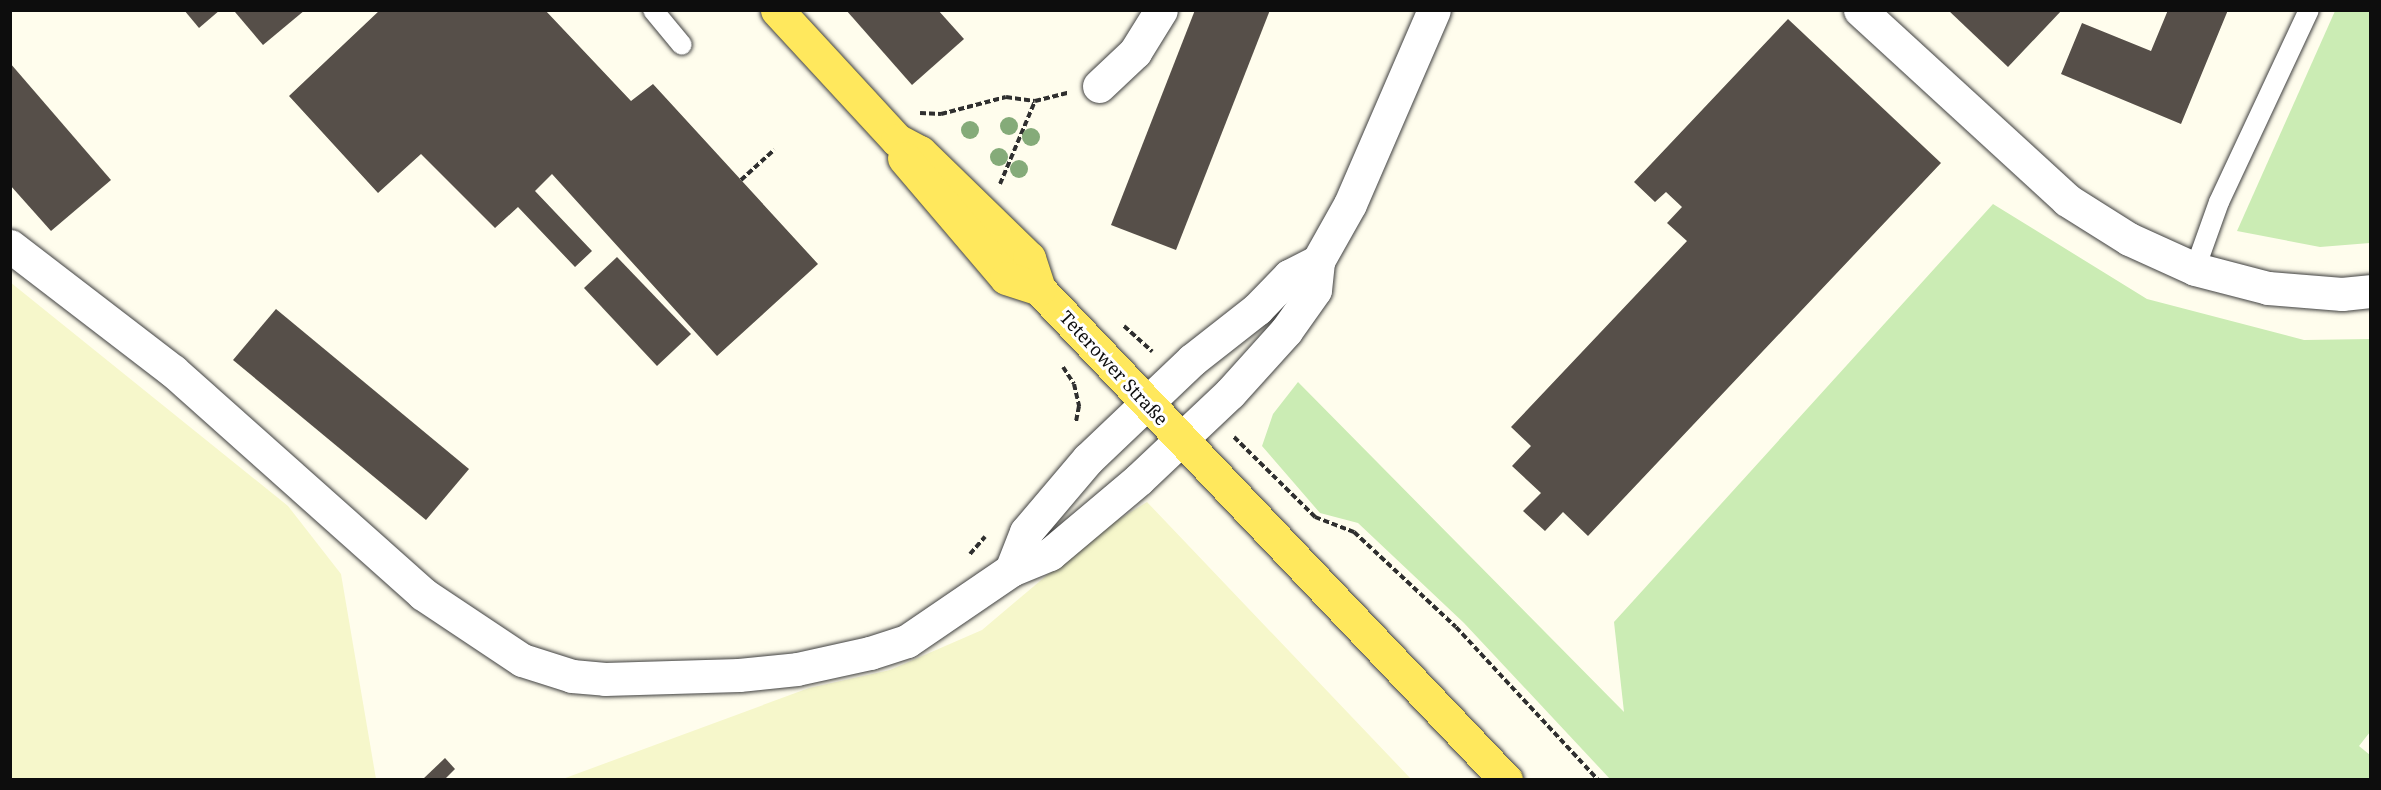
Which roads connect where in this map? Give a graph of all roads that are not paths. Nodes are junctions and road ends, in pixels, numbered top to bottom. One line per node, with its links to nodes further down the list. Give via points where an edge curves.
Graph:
1 (653, 10): 7 (lane)
2 (777, 10): 13 (main road, Teterower Straße, via 897,140 920,152 1029,258 1039,289)
3 (1161, 10): 8 (street, via 1135,52)
4 (1434, 10): 10 (street, via 1350,204)
5 (1860, 10): 11 (street, via 2067,200 2129,239)
6 (2309, 10): 11 (lane, via 2219,202)
7 (682, 45)
8 (1099, 86)
9 (10, 246): 15 (street, via 173,371 423,594 495,646 550,671 642,680 797,669 907,641)
10 (1318, 261): 13 (street, via 1289,276); 14 (street, via 1315,290 1286,331)
11 (2195, 268): 12 (street, via 2268,288 2342,294)
12 (2370, 291)
13 (1147, 403): 14 (main road, Teterower Straße); 15 (street, via 1088,459 1026,532)
14 (1184, 443): 15 (street, via 1050,554); 16 (main road, Teterower Straße)
15 (1011, 570)
16 (1506, 780)

